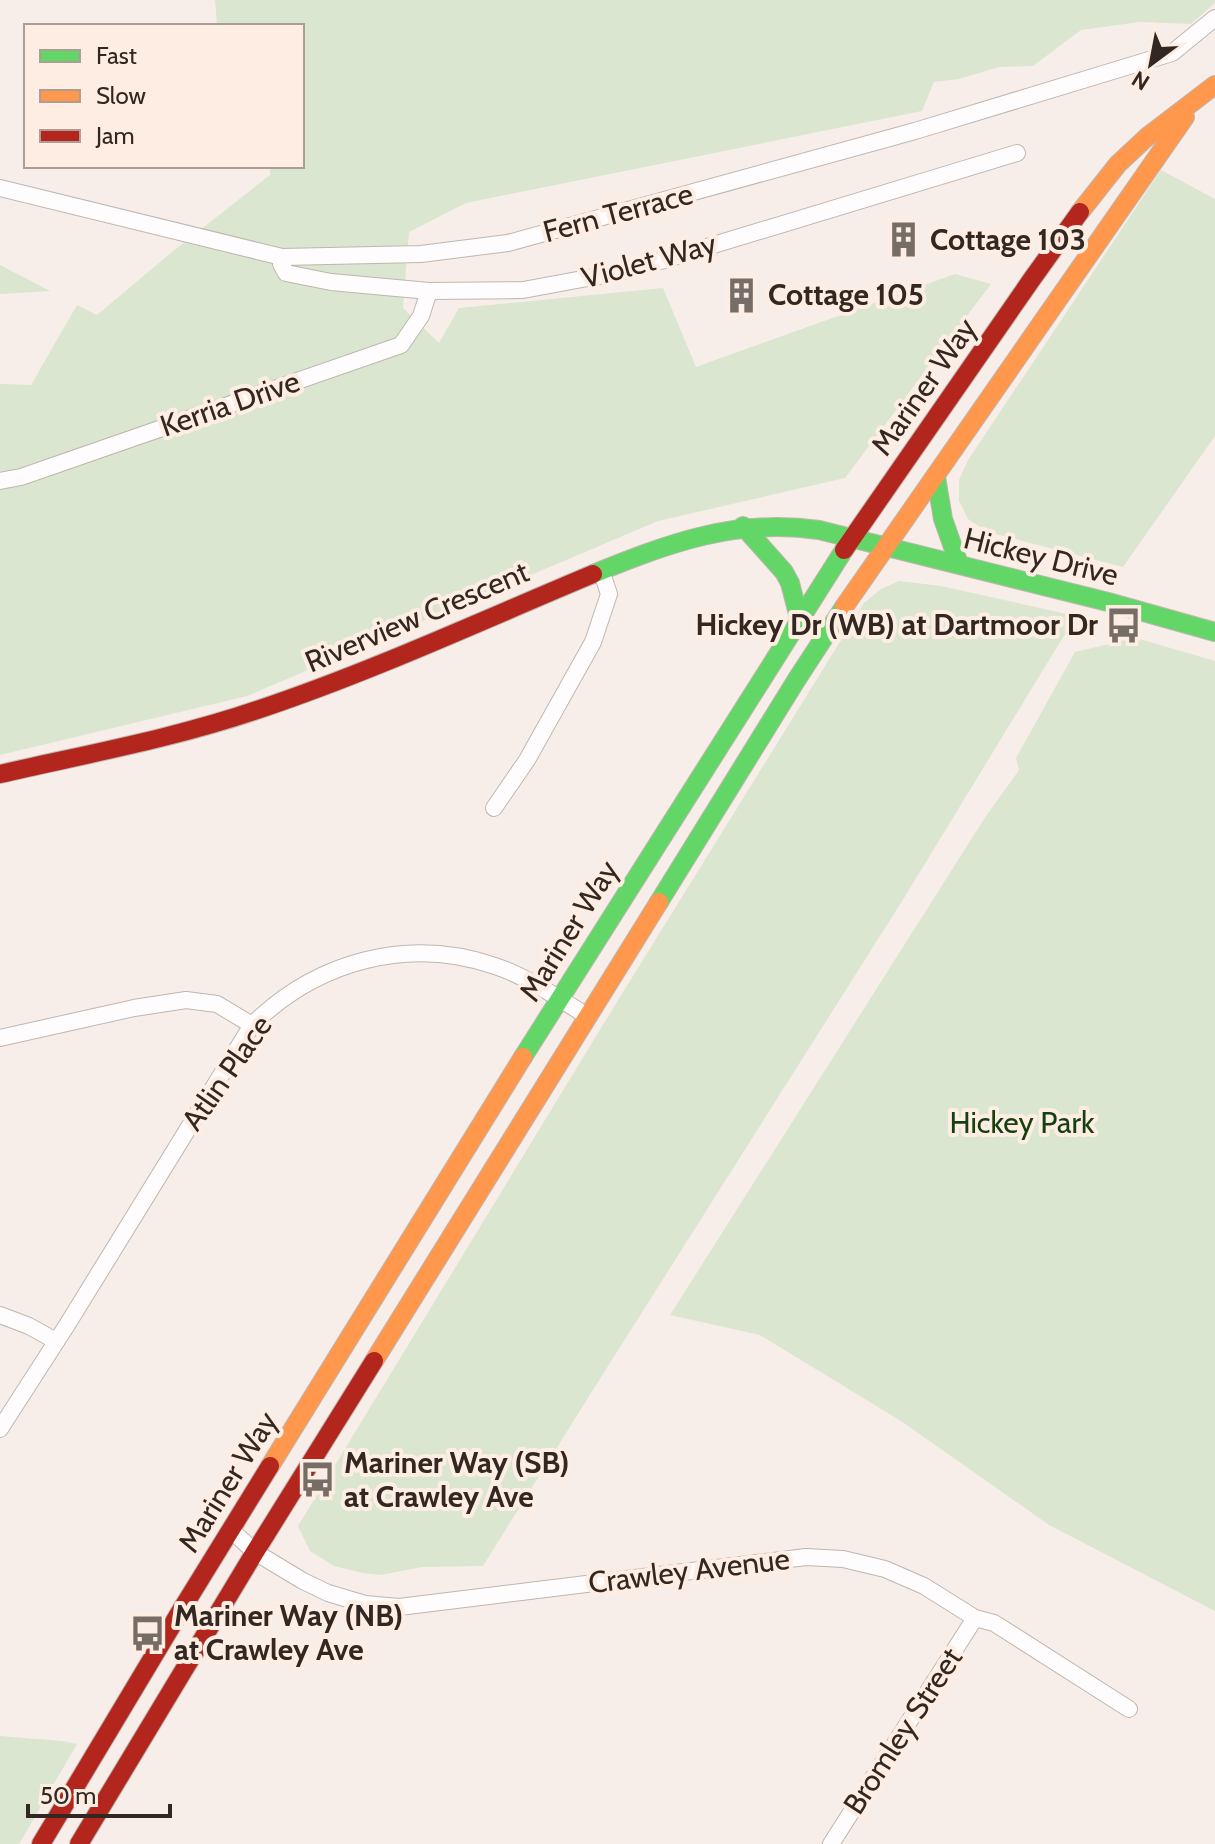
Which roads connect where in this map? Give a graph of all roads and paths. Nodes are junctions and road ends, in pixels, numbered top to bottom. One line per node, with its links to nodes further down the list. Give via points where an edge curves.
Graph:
1 (1215, 18): 5 (street, Fern Terrace, via 1172,53 915,131 508,243 421,254)
2 (1210, 89): 7 (main road, Mariner Way, via 1167,140); 10 (main road, Mariner Way, via 1147,137 1101,184)
3 (1017, 153): 6 (street, Violet Way, via 631,270 523,290)
4 (0, 188): 5 (street, Fern Terrace)
5 (282, 257): 6 (street, Violet Way, via 286,273)
6 (429, 291): 8 (street, Kerria Drive, via 421,316 401,345)
7 (936, 477): 11 (main road, Mariner Way); 12 (main road)
8 (0, 481)
9 (743, 526): 10 (main road, Riverview Crescent, via 800,526); 13 (main road, Riverview Crescent, via 684,538); 14 (main road, via 784,572)
10 (852, 538): 11 (main road, Hickey Drive); 14 (main road, Mariner Way)
11 (886, 546): 12 (main road, Hickey Drive); 19 (main road, Mariner Way)
12 (959, 564): 15 (main road, Hickey Drive)
13 (601, 570): 16 (main road, Riverview Crescent, via 274,705 204,727); 17 (street, via 609,594 593,642)
14 (799, 618): 18 (main road, Mariner Way)
15 (1215, 632)
16 (0, 774)
17 (494, 808)
18 (559, 999): 19 (street, Atlin Place); 20 (street, Atlin Place, via 497,966 447,955 403,953 351,964 322,977 277,1003); 25 (main road, Mariner Way)
19 (587, 1016): 26 (main road, Mariner Way)
20 (252, 1025): 21 (street, via 217,1004 186,1000); 23 (street, Atlin Place)
21 (0, 1038)
22 (0, 1315): 23 (street)
23 (56, 1341): 24 (street, Atlin Place)
24 (0, 1429)
25 (231, 1530): 26 (street, Crawley Avenue); 30 (main road, Mariner Way)
26 (255, 1552): 27 (street, Crawley Avenue, via 328,1593 399,1607 826,1556 901,1575); 31 (main road, Mariner Way)
27 (975, 1618): 28 (street, Crawley Avenue, via 994,1623); 29 (street, Bromley Street)
28 (1129, 1709)
29 (835, 1843)
30 (41, 1844)
31 (79, 1844)

